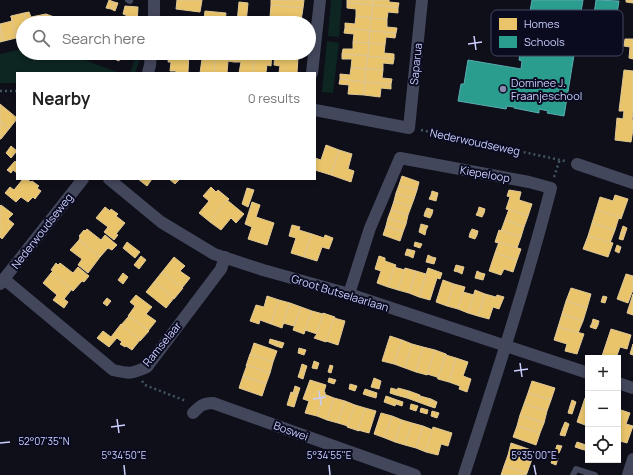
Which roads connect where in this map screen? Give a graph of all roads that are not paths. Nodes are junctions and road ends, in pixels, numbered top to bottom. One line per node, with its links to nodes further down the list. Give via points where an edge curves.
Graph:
1 (154, 0): 4 (street)
2 (320, 0): 5 (street)
3 (422, 0): 10 (street, Saparua, via 409,128)
4 (154, 16)
5 (316, 36)
6 (150, 60): 8 (street)
7 (313, 60): 9 (street)
8 (148, 72)
9 (312, 72)
10 (316, 110)
11 (577, 164): 14 (street)
12 (82, 180): 16 (street, Nederwoudseweg)
13 (110, 180): 15 (street, Groot Butselaarlaan, via 161,222 214,254)
14 (633, 183)
15 (225, 257): 16 (street, Ramselaar, via 221,269 147,367 127,374 113,370); 17 (street, Groot Butselaarlaan)
16 (2, 281)
17 (349, 294): 18 (street, Groot Butselaarlaan); 18 (street, Kiepeloop, via 370,228 400,158 551,188)
18 (506, 346): 19 (street, Groot Butselaarlaan); 25 (street)
19 (585, 372)
20 (621, 384): 21 (street)
21 (633, 388)
22 (196, 410): 24 (street, Boswei, via 206,403 213,403)
23 (633, 459): 28 (street)
24 (415, 475)
25 (464, 475)
26 (574, 475): 27 (lane, via 576,469)
27 (595, 475)
28 (628, 475)

